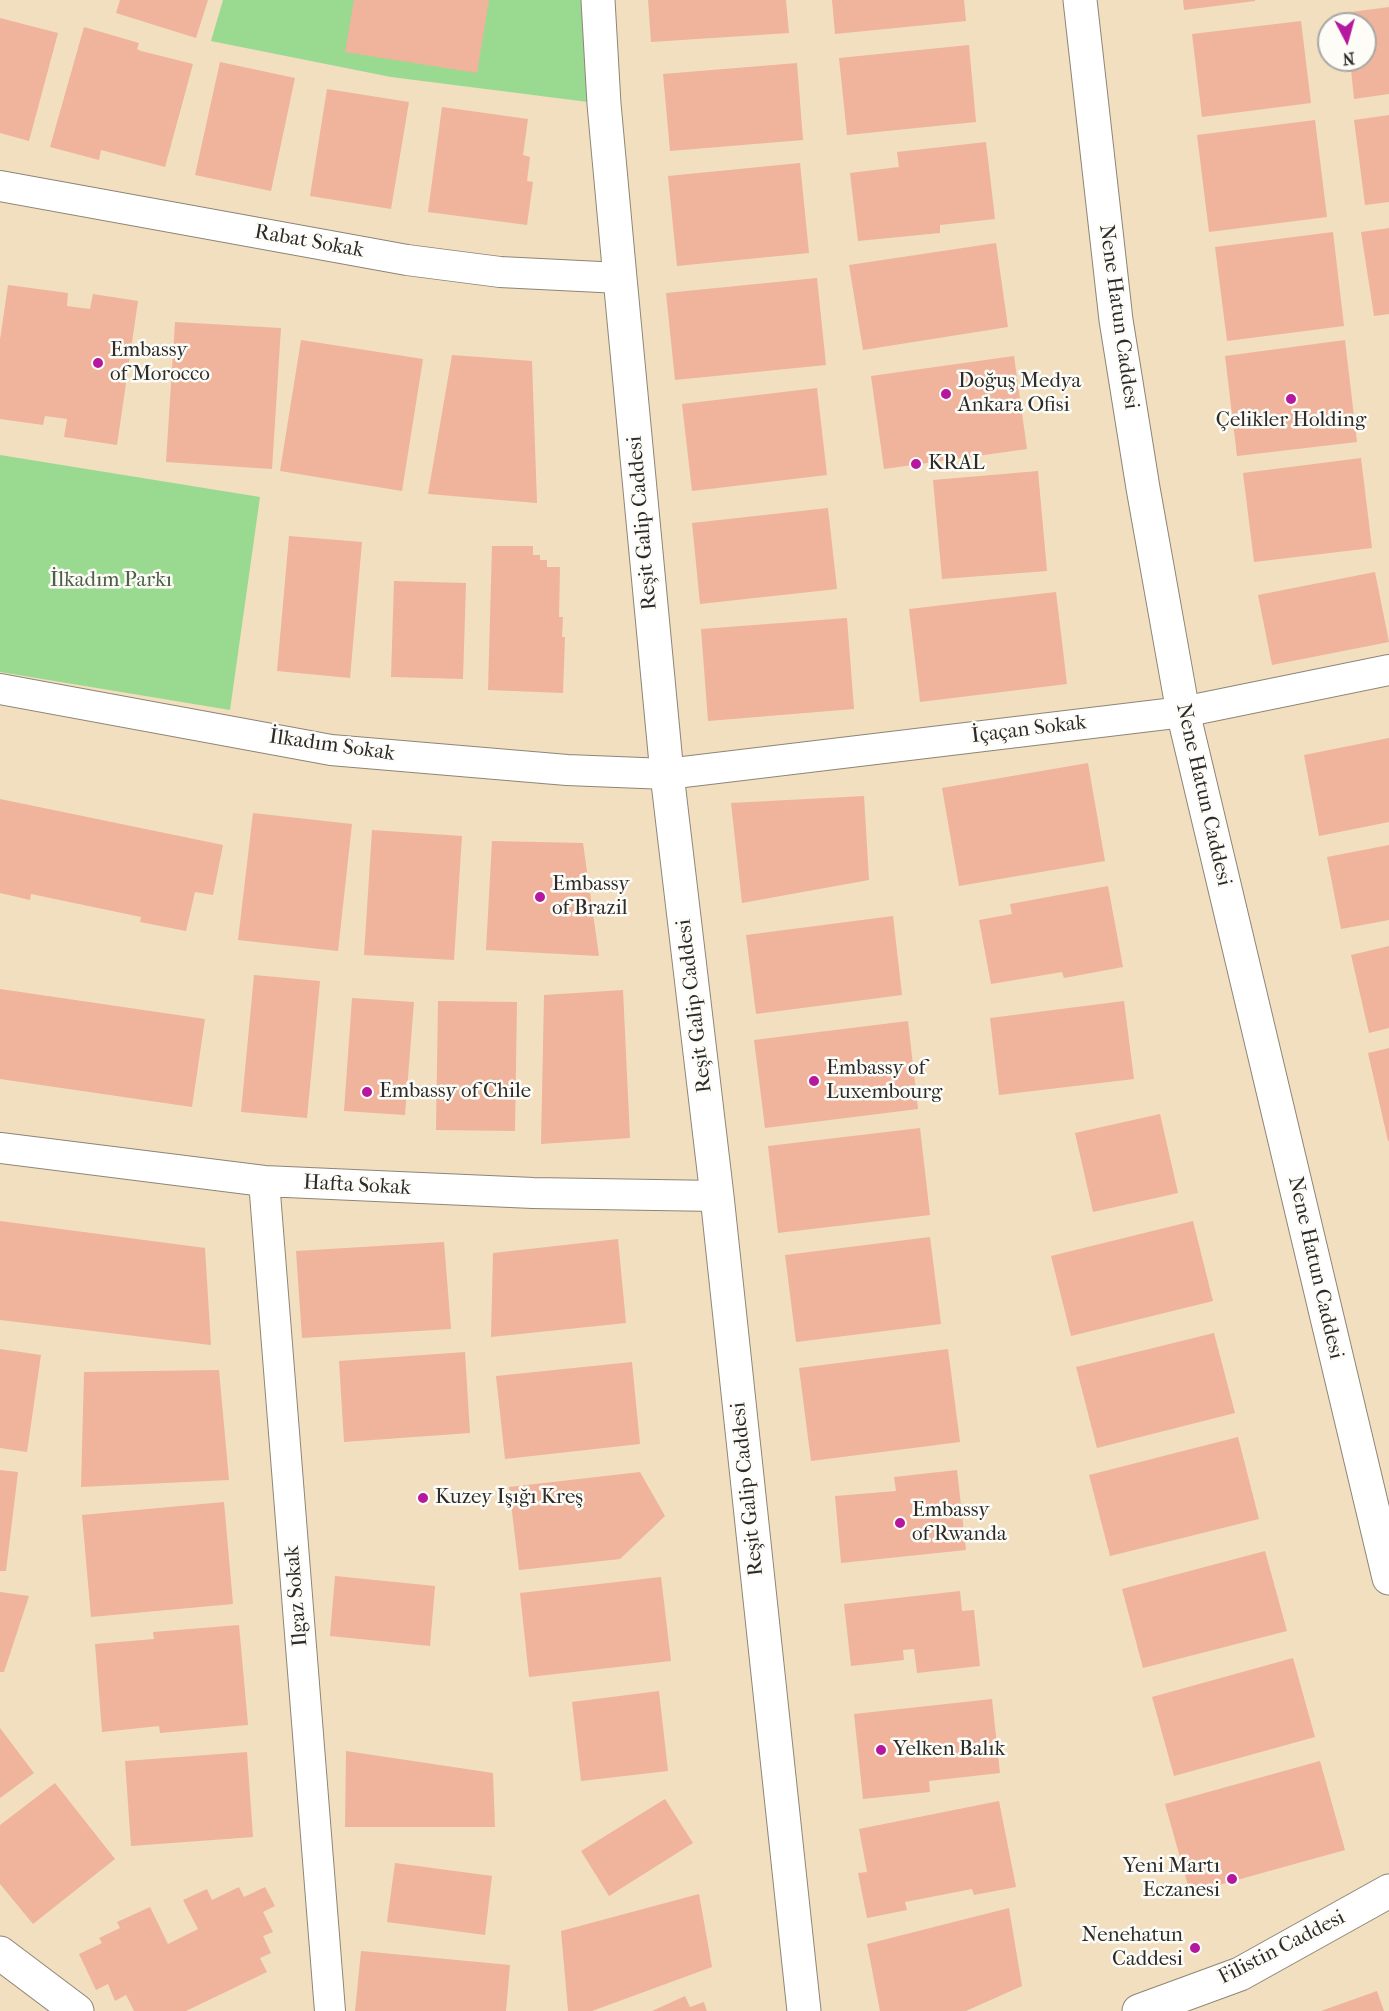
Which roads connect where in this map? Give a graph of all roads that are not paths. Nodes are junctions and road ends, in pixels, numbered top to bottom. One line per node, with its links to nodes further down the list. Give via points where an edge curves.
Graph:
1 (598, 0): 4 (main road, Reşit Galip Caddesi)
2 (1080, 0): 7 (main road, Nene Hatun Caddesi, via 1116,320)
3 (0, 186): 4 (street, Rabat Sokak, via 407,260 500,272)
4 (620, 278): 8 (main road, Reşit Galip Caddesi)
5 (1389, 670): 7 (street, İçaçan Sokak)
6 (0, 689): 8 (street, İlkadım Sokak, via 331,750 567,770)
7 (1183, 712): 8 (street, İçaçan Sokak); 12 (main road, Nene Hatun Caddesi)
8 (667, 774): 11 (main road, Reşit Galip Caddesi)
9 (0, 1148): 10 (street, Hafta Sokak)
10 (264, 1181): 11 (street, Hafta Sokak, via 533,1193); 16 (street, Ilgaz Sokak)
11 (717, 1196): 17 (main road, Reşit Galip Caddesi)
12 (1389, 1578)
13 (1389, 1891): 18 (main road, Filistin Caddesi, via 1240,1974)
14 (0, 1953): 15 (main road)
15 (77, 2011)
16 (330, 2011)
17 (804, 2011)
18 (1139, 2011)

